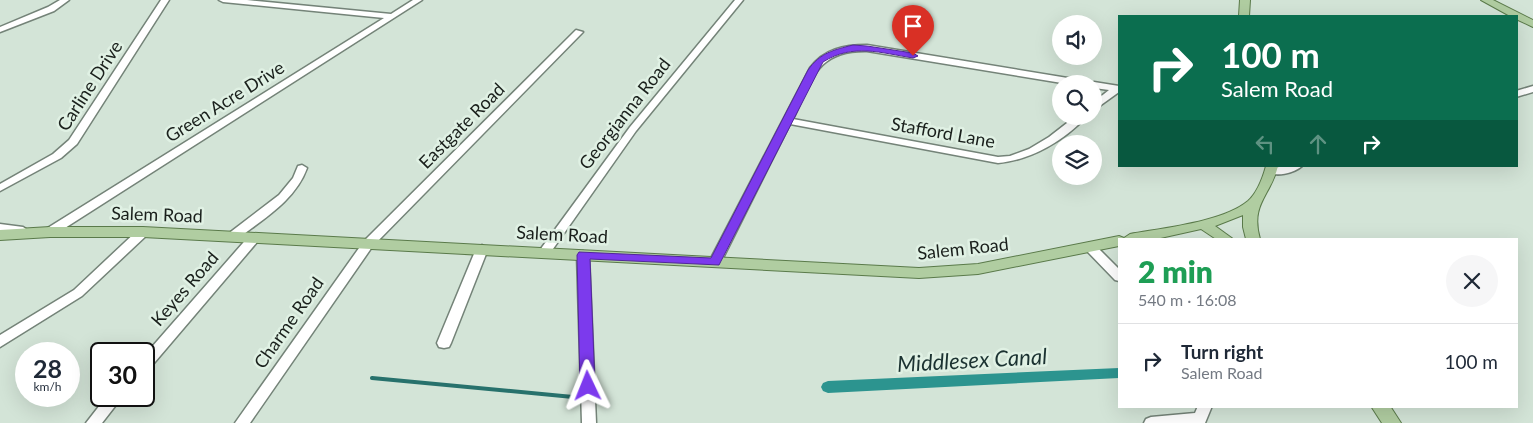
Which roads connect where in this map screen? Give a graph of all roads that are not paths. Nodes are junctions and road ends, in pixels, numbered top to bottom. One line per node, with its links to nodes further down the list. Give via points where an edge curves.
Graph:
1 (65, 0): 13 (street)
2 (165, 0): 26 (street, Carline Drive, via 73,142 57,156)
3 (223, 0): 10 (street)
4 (418, 0): 10 (street, Green Acre Drive)
5 (739, 0): 42 (street, Georgianna Road, via 633,129)
6 (1244, 0): 8 (main road)
7 (1486, 0): 9 (main road)
8 (1244, 15)
9 (1515, 15)
10 (392, 16): 31 (street, Green Acre Drive)
11 (1518, 16): 12 (main road)
12 (1533, 24)
13 (0, 30)
14 (579, 32): 39 (street, Eastgate Road)
15 (1052, 78): 21 (street, via 875,49 846,49 828,54 816,65)
16 (1102, 86): 17 (street)
17 (1118, 89): 20 (street)
18 (1533, 89): 19 (street)
19 (1518, 93)
20 (1102, 101)
21 (787, 121): 22 (street, Stafford Lane, via 998,160 1019,158 1038,150); 44 (street)
22 (1070, 125)
23 (1294, 167): 25 (street, via 1286,170)
24 (302, 168): 33 (street, via 298,181 289,192)
25 (1272, 168): 27 (main road, via 1266,185)
26 (0, 188)
27 (1252, 204): 28 (main road, via 1235,214); 37 (main road, via 1249,215)
28 (1203, 224): 35 (main road); 36 (main road)
29 (0, 228): 31 (street)
30 (143, 232): 31 (main road, Salem Road); 33 (main road, Salem Road); 46 (street, via 78,292)
31 (45, 233): 32 (main road, Salem Road)
32 (0, 235)
33 (232, 237): 34 (main road, Salem Road)
34 (254, 238): 39 (main road, Salem Road); 48 (street, Keyes Road)
35 (1135, 238)
36 (1224, 238)
37 (1253, 238)
38 (1118, 241): 40 (main road, Salem Road)
39 (368, 244): 41 (main road, Salem Road); 53 (street, Charme Road)
40 (1090, 247): 44 (main road, Salem Road, via 992,267 943,273); 45 (street)
41 (482, 249): 42 (main road, Salem Road); 47 (street)
42 (544, 253): 43 (main road, Salem Road)
43 (583, 255): 44 (main road, Salem Road); 54 (street)
44 (715, 262)
45 (1118, 276)
46 (0, 342)
47 (444, 343)
48 (155, 351)
49 (107, 407): 52 (street)
50 (1381, 408): 56 (main road)
51 (1202, 416): 55 (street)
52 (93, 423)
53 (242, 423)
54 (589, 423)
55 (1151, 423)
56 (1392, 423)

